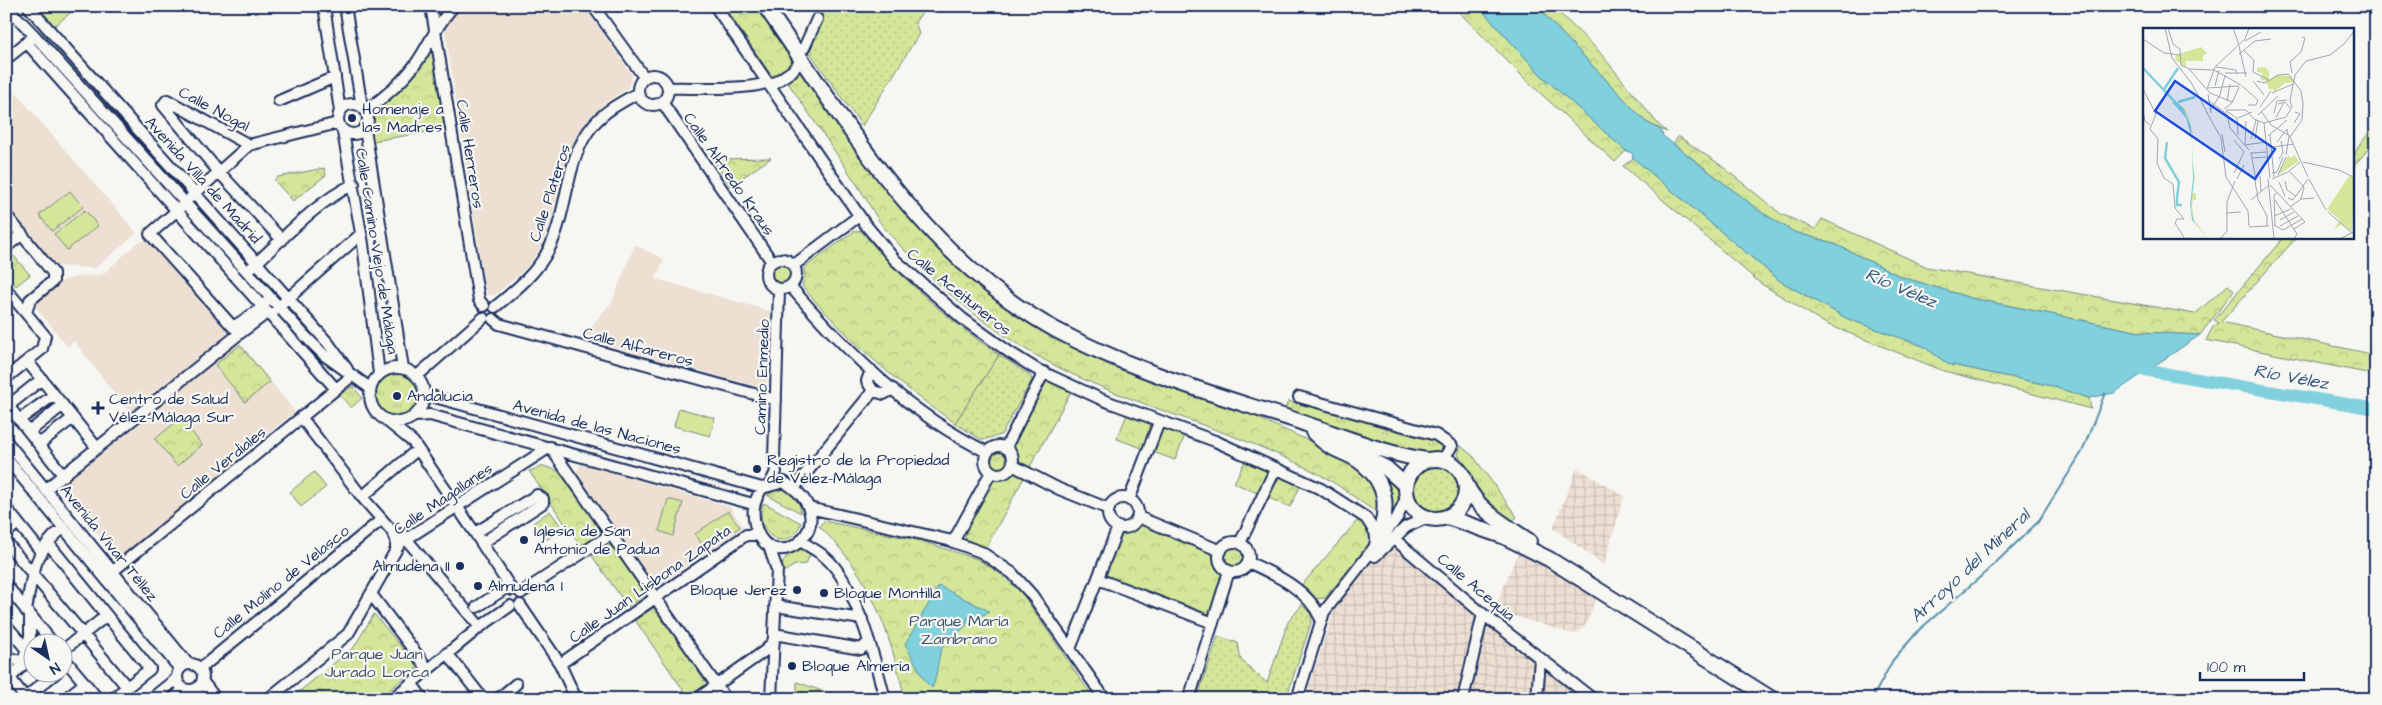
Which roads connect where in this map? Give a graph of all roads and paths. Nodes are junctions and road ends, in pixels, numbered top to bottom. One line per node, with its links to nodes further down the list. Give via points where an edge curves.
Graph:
1 (28, 6): 31 (street, Avenida Villa de Madrid)
2 (324, 6): 17 (street)
3 (345, 6): 24 (street)
4 (432, 6): 11 (street, Calle Herreros)
5 (454, 6): 11 (street, via 442,18)
6 (593, 6): 18 (street)
7 (715, 6): 19 (street, Calle Aceituneros)
8 (766, 6): 75 (main road, via 894,188 965,265 1054,329 1100,352 1154,374)
9 (9, 7): 12 (street)
10 (817, 19): 14 (street)
11 (435, 32): 24 (street, via 416,63 393,90); 50 (street, Calle Herreros, via 479,300)
12 (36, 36): 13 (street); 32 (street)
13 (26, 43): 15 (street); 33 (street)
14 (804, 48)
15 (6, 59)
16 (797, 65): 19 (street)
17 (335, 77): 22 (street); 25 (street)
18 (644, 77): 20 (street, via 662,77); 21 (street)
19 (768, 84): 20 (street); 35 (street, Calle Aceituneros)
20 (668, 88): 23 (street)
21 (638, 93): 23 (street, via 650,105); 51 (street, Calle Plateros, via 613,107 594,124 583,141 573,169 552,245 534,272)
22 (279, 101)
23 (662, 102): 42 (street, Calle Alfredo Kraus)
24 (364, 109): 25 (street, via 350,104); 27 (street, via 368,117)
25 (340, 110): 26 (street)
26 (340, 127): 27 (street, via 355,135); 28 (street); 30 (street, Calle Camino Viejo de Málaga)
27 (365, 129): 57 (street, Calle Camino Viejo de Málaga)
28 (249, 145): 29 (street); 29 (street, Calle Nogal, via 167,100 163,105)
29 (218, 171): 31 (street); 39 (street)
30 (354, 184): 38 (street, Calle Camino Viejo de Málaga); 39 (street, via 320,206)
31 (194, 193): 32 (street); 41 (street, Avenida Villa de Madrid)
32 (184, 204): 33 (street); 44 (street)
33 (176, 211): 53 (street); 53 (street, via 150,234 233,327)
34 (6, 215): 36 (street)
35 (859, 216): 43 (street); 59 (street, Calle Aceituneros, via 895,260 930,292 1009,352)
36 (10, 228): 37 (street)
37 (22, 234): 40 (street); 54 (street, via 54,277 30,300)
38 (361, 234): 49 (street); 61 (street, Calle Camino Viejo de Málaga)
39 (282, 240): 41 (street)
40 (6, 247)
41 (257, 262): 44 (street); 49 (street, Avenida Villa de Madrid)
42 (772, 262): 43 (street, via 784,259); 47 (street, via 766,278 769,284)
43 (794, 265): 45 (street, via 796,276)
44 (248, 271): 48 (street)
45 (791, 286): 47 (street); 58 (street, via 841,343)
46 (6, 289): 54 (street)
47 (780, 290): 72 (street, Camino Enmedio)
48 (270, 297): 52 (street); 53 (street)
49 (287, 299): 52 (street); 62 (street, Avenida Villa de Madrid, via 328,343)
50 (484, 306): 51 (street, via 490,304); 55 (street, via 481,311)
51 (495, 307): 55 (street, via 496,314)
52 (281, 310): 53 (street); 62 (street, via 324,355)
53 (264, 311): 66 (street); 89 (street)
54 (26, 312): 56 (street, via 45,336 42,349)
55 (488, 318): 63 (street); 72 (street, Calle Alfareros, via 499,324)
56 (28, 361): 60 (street); 64 (street)
57 (403, 368): 61 (street); 63 (street)
58 (870, 370): 67 (street); 68 (street, via 868,381)
59 (1044, 372): 81 (street, Calle Aceituneros); 88 (street)
60 (8, 374)
61 (380, 374): 65 (street)
62 (352, 376): 65 (street); 66 (street, Calle Verdiales)
63 (417, 376): 70 (street)
64 (42, 379): 69 (street); 73 (street)
65 (370, 388): 80 (street, via 374,411)
66 (336, 389): 78 (street, Calle Verdiales)
67 (893, 389): 68 (street, via 884,394); 90 (street)
68 (873, 391): 102 (street)
69 (54, 394): 74 (street); 79 (street)
70 (424, 394): 76 (street, via 424,402); 101 (street, Avenida de las Naciones)
71 (1299, 398): 92 (street, via 1436,435 1452,446)
72 (776, 400): 94 (street, Camino Enmedio)
73 (7, 405): 79 (street)
74 (63, 405): 77 (street); 82 (street)
75 (1266, 411): 83 (main road); 93 (main road, via 1384,452)
76 (415, 416): 80 (street, via 403,422); 86 (street); 87 (street, Avenida de las Naciones, via 430,415)
77 (73, 418): 85 (street); 89 (street)
78 (301, 418): 105 (street); 144 (street, Calle Verdiales)
79 (19, 420): 82 (street)
80 (387, 421): 86 (street)
81 (1158, 422): 96 (street, Calle Aceituneros, via 1215,441); 106 (street)
82 (29, 432): 85 (street)
83 (1312, 432): 104 (main road, via 1386,468); 112 (main road, via 1328,445 1358,460 1376,476 1383,491)
84 (6, 440): 103 (street, Avenida Vivar Téllez)
85 (39, 444): 98 (street)
86 (416, 446): 105 (street); 108 (street)
87 (550, 447): 107 (street, Avenida de las Naciones); 108 (street, Calle Magallanes); 124 (street)
88 (1006, 447): 90 (street, via 995,446); 95 (street, via 1012,455)
89 (97, 448): 98 (street)
90 (987, 452): 97 (street, via 985,463)
91 (6, 458): 120 (street, Avenida Vivar Téllez)
92 (1443, 459): 93 (main road); 100 (main road, via 1458,468)
93 (1426, 460): 104 (main road, via 1409,474)
94 (775, 464): 99 (street, Camino Enmedio); 101 (street, Camino Enmedio, via 776,472)
95 (1012, 465): 97 (street, via 1004,474); 111 (street, via 1059,489)
96 (1276, 468): 115 (street, Calle Aceituneros, via 1321,489); 133 (street)
97 (991, 472): 130 (street)
98 (64, 476): 103 (street)
99 (784, 482): 101 (street); 102 (street)
100 (1466, 484): 114 (main road, via 1462,504); 140 (main road, via 1484,509)
101 (766, 486): 107 (street)
102 (794, 488): 110 (street)
103 (46, 490): 144 (street, Avenida Vivar Téllez)
104 (1406, 491): 116 (main road, via 1418,514); 134 (street, via 1397,518)
105 (362, 497): 118 (street)
106 (1129, 500): 111 (street, via 1117,500); 113 (street, via 1136,507)
107 (753, 504): 125 (street)
108 (457, 505): 121 (street, Calle Magallanes); 123 (street)
109 (6, 508): 117 (street)
110 (809, 508): 129 (street, via 810,523); 130 (street)
111 (1109, 508): 119 (street, via 1110,520)
112 (1385, 510): 115 (street, via 1375,518); 134 (main road)
113 (1138, 517): 119 (street, via 1130,526); 138 (street)
114 (1447, 517): 116 (main road); 140 (main road, via 1505,537)
115 (1366, 518): 134 (street, via 1375,532)
116 (1426, 518): 127 (street)
117 (18, 523): 122 (street); 139 (street)
118 (387, 524): 121 (street); 126 (street); 136 (street, via 395,537); 183 (street, Calle Molino de Velasco)
119 (1118, 527): 146 (street)
120 (64, 528): 131 (street); 186 (street, Avenida Vivar Téllez)
121 (421, 528): 126 (street, Calle Magallanes)
122 (6, 533)
123 (475, 533): 132 (street); 132 (street, via 536,495 543,499 544,503)
124 (610, 535): 149 (street); 153 (street)
125 (759, 535): 135 (street); 153 (street, Calle Juan Lisbona Zapata, via 746,535)
126 (407, 538): 136 (street, Calle Magallanes); 165 (street)
127 (1393, 538): 152 (street); 159 (street, Calle Acequia)
128 (6, 542): 145 (street)
129 (802, 542): 137 (street); 161 (street, via 826,557 840,574)
130 (953, 542): 174 (street, via 982,552 1012,573 1032,595)
131 (48, 543): 139 (street); 160 (street)
132 (482, 543): 149 (street)
133 (1240, 543): 138 (street, via 1229,543); 141 (street, via 1248,551)
134 (1377, 545): 152 (street)
135 (769, 546): 137 (street); 142 (street)
136 (396, 547): 150 (street, Calle Magallanes)
137 (791, 548): 142 (street)
138 (1221, 551): 143 (street, via 1220,562)
139 (42, 553): 145 (street)
140 (1549, 559): 220 (main road)
141 (1248, 562): 143 (street, via 1240,570); 154 (street, via 1280,578)
142 (777, 570): 156 (street)
143 (1228, 571): 163 (street)
144 (112, 572): 186 (street, Avenida Vivar Téllez)
145 (32, 574): 148 (street); 169 (street)
146 (1098, 579): 163 (street); 174 (street)
147 (6, 585): 151 (street)
148 (30, 588): 151 (street, via 23,594); 158 (street)
149 (514, 590): 155 (street, via 506,598); 155 (street, via 523,600); 157 (street)
150 (371, 594): 184 (street); 205 (street, Calle Magallanes, via 348,634)
151 (14, 595): 158 (street)
152 (1335, 596): 154 (street); 162 (street)
153 (655, 598): 180 (street, Calle Juan Lisbona Zapata); 192 (street)
154 (1310, 600): 162 (street)
155 (515, 605): 165 (street); 180 (street)
156 (775, 606): 161 (street); 170 (street)
157 (477, 607)
158 (28, 613): 166 (street); 167 (street)
159 (1483, 614): 178 (street, Calle Acequia); 217 (street)
160 (106, 616): 169 (street); 194 (street, via 150,669)
161 (862, 619): 171 (street)
162 (1321, 619): 216 (street)
163 (1212, 623): 215 (street)
164 (6, 625): 168 (street)
165 (480, 627): 175 (street)
166 (30, 632)
167 (44, 632)
168 (10, 633): 173 (street)
169 (84, 634): 172 (street); 194 (street)
170 (774, 637): 171 (street, via 860,649); 176 (street); 182 (street)
171 (869, 642): 197 (street)
172 (72, 643)
173 (22, 645)
174 (1070, 649): 214 (street)
175 (447, 653): 184 (street); 208 (street)
176 (758, 655): 182 (street, via 766,657); 192 (street)
177 (6, 657): 179 (street)
178 (1540, 658): 218 (street); 219 (street, Calle Acequia)
179 (22, 661)
180 (560, 664): 210 (street)
181 (22, 666): 187 (street)
182 (773, 666): 213 (street)
183 (201, 668): 186 (street); 193 (street, via 204,673)
184 (428, 669): 190 (street)
185 (72, 670): 189 (street)
186 (181, 671): 195 (street); 201 (street)
187 (8, 678): 196 (street)
188 (45, 682): 196 (street)
189 (85, 683): 198 (street); 199 (street)
190 (411, 683): 206 (street); 207 (street)
191 (516, 684): 209 (street)
192 (716, 685): 211 (street); 212 (street)
193 (199, 686): 195 (street); 203 (street); 204 (street)
194 (127, 687): 200 (street)
195 (184, 689): 202 (street)
196 (26, 698)
197 (885, 698)
198 (65, 699)
199 (98, 699)
200 (112, 699)
201 (151, 699)
202 (172, 699)
203 (203, 699)
204 (216, 699)
205 (268, 699)
206 (392, 699)
207 (423, 699)
208 (483, 699)
209 (498, 699)
210 (576, 699)
211 (697, 699)
212 (726, 699)
213 (771, 699)
214 (1105, 699)
215 (1189, 699)
216 (1297, 699)
217 (1463, 699)
218 (1537, 699)
219 (1593, 699)
220 (1772, 699)

